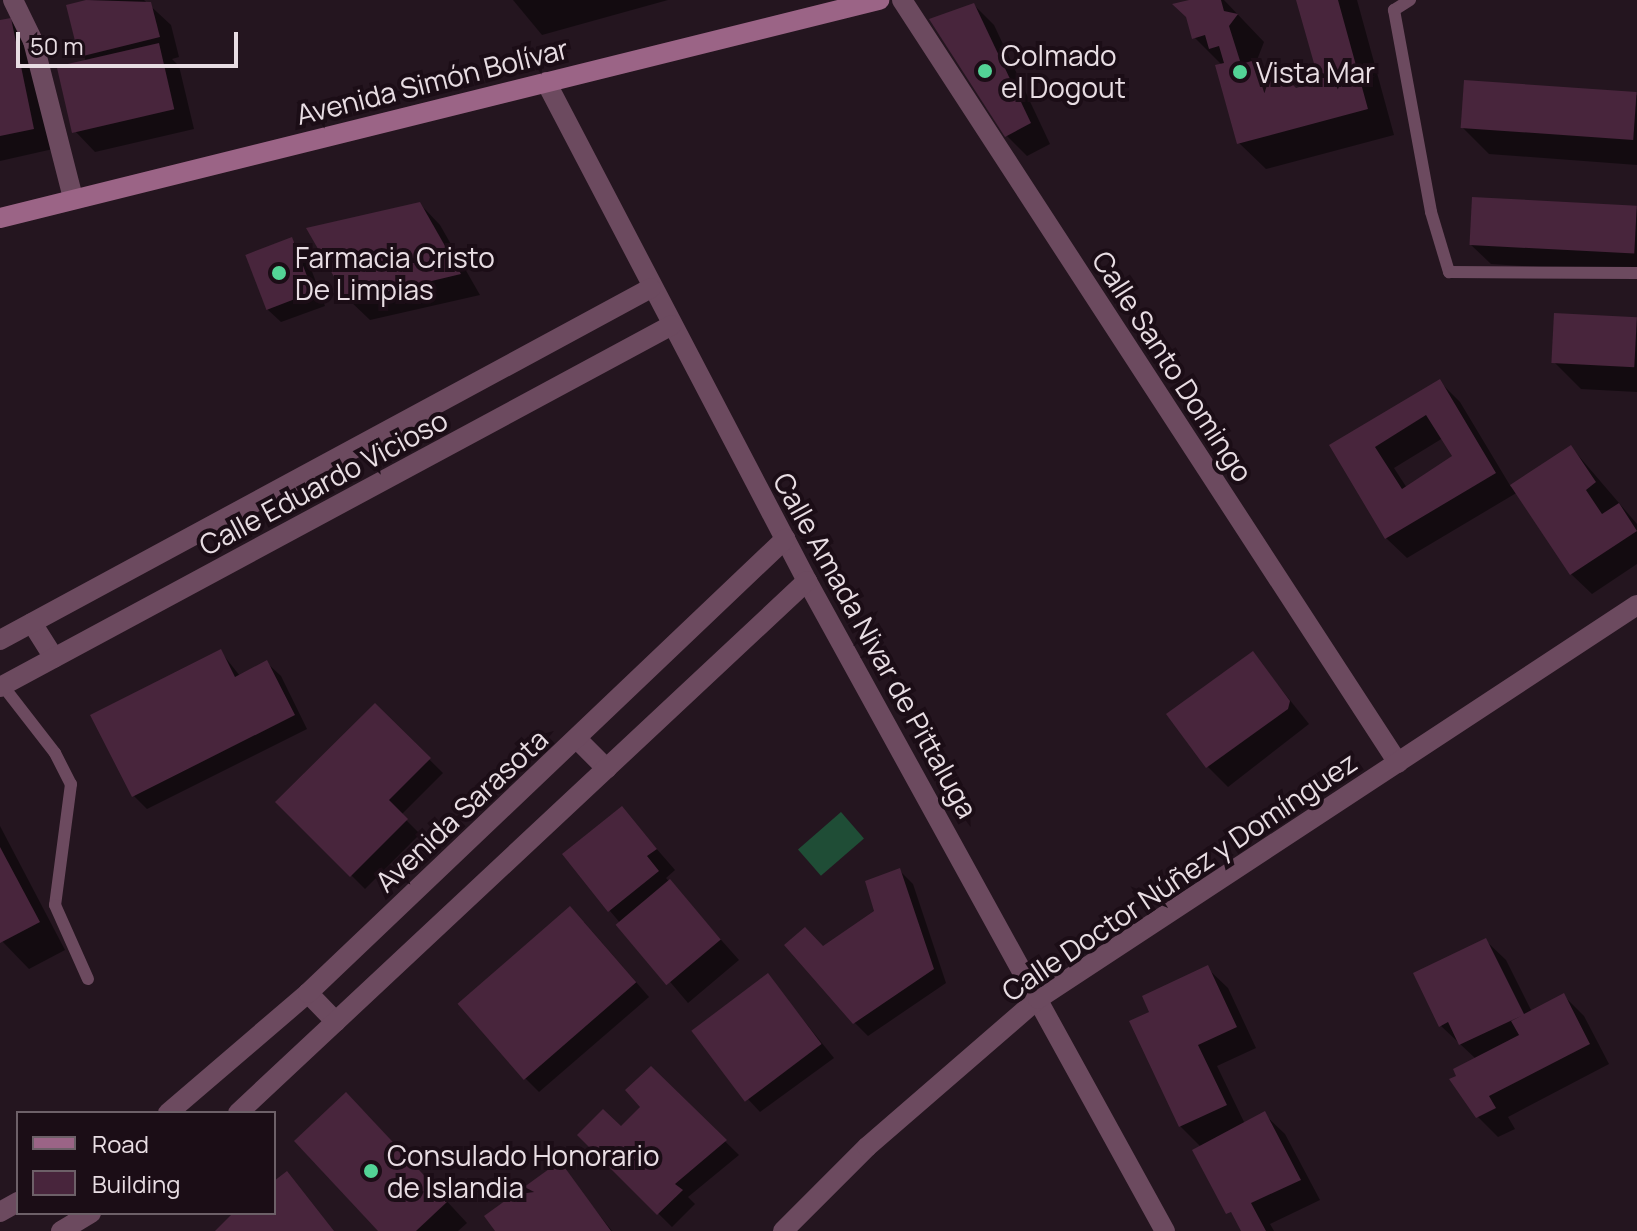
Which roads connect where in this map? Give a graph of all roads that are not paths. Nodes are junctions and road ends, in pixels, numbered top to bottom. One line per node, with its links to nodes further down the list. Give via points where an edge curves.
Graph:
1 (13, 0): 7 (street, via 33,41)
2 (879, 0): 6 (main road, Avenida Simón Bolívar)
3 (902, 0): 20 (street, Calle Santo Domingo)
4 (1410, 0): 5 (lane)
5 (1393, 5): 9 (lane, via 1431,212 1449,272)
6 (546, 82): 7 (main road, Avenida Simón Bolívar); 10 (street, Calle Amada Nivar de Pittaluga)
7 (73, 198): 8 (main road, Avenida Simón Bolívar)
8 (0, 218)
9 (1637, 273)
10 (651, 288): 11 (street, Calle Amada Nivar de Pittaluga); 15 (street, Calle Eduardo Vicioso)
11 (672, 325): 12 (street, Calle Amada Nivar de Pittaluga); 17 (street, Calle Eduardo Vicioso)
12 (785, 539): 13 (street, Calle Amada Nivar de Pittaluga); 19 (street, Avenida Sarasota)
13 (807, 581): 21 (street); 24 (street, Calle Amada Nivar de Pittaluga)
14 (1637, 605): 20 (street, Calle Doctor Núñez y Domínguez)
15 (32, 623): 16 (street, Calle Eduardo Vicioso); 17 (street)
16 (0, 640)
17 (54, 658): 18 (street, Calle Eduardo Vicioso)
18 (2, 686): 22 (lane, via 55,753 71,784 55,905)
19 (577, 739): 21 (street); 23 (street, Avenida Sarasota)
20 (1398, 763): 24 (street, Calle Doctor Núñez y Domínguez)
21 (607, 769): 25 (street)
22 (88, 979)
23 (308, 993): 25 (street); 26 (street, Avenida Sarasota)
24 (1038, 999): 30 (street, Calle Doctor Núñez y Domínguez, via 867,1147); 31 (street, Calle Amada Nivar de Pittaluga)
25 (336, 1022): 27 (street)
26 (170, 1111)
27 (240, 1111)
28 (88, 1215): 29 (street)
29 (61, 1231)
30 (783, 1231)
31 (1165, 1231)

